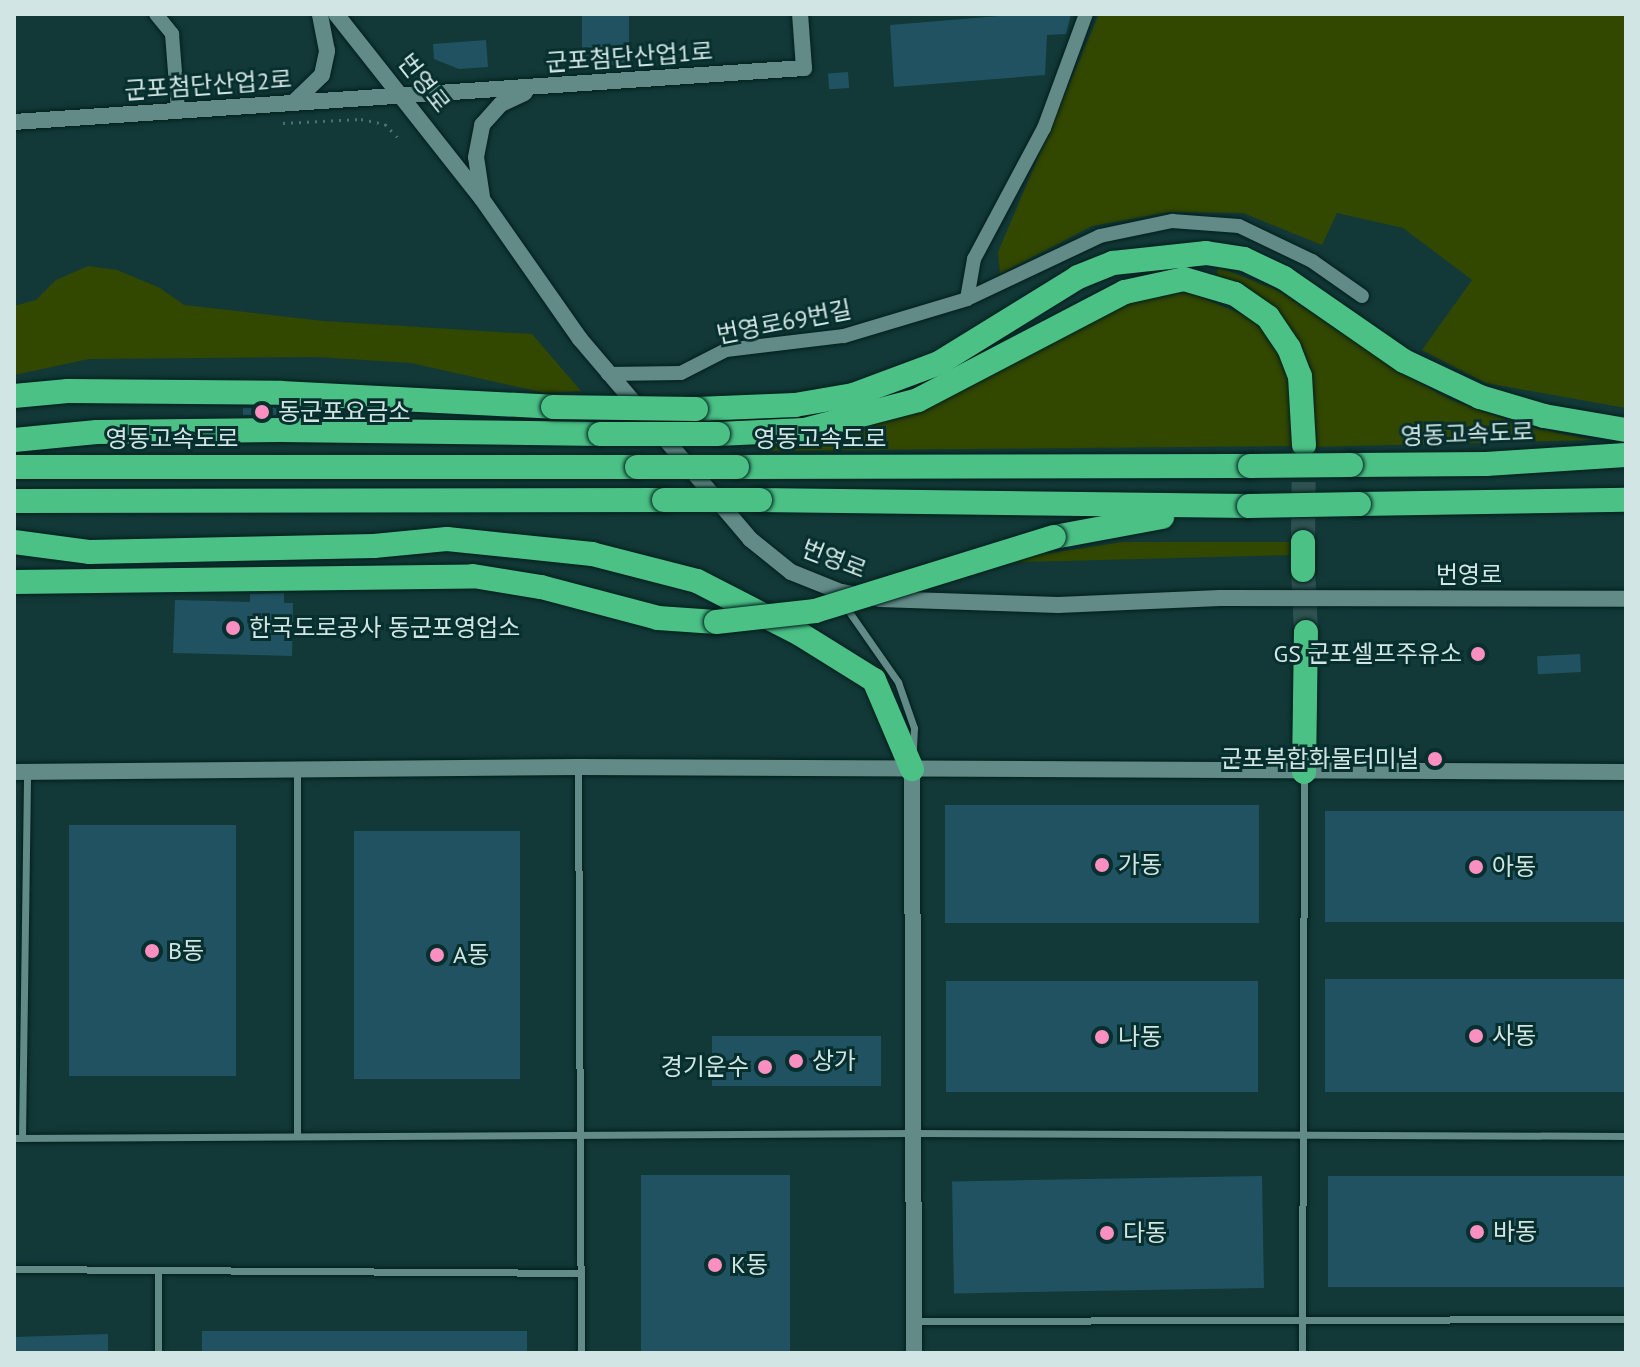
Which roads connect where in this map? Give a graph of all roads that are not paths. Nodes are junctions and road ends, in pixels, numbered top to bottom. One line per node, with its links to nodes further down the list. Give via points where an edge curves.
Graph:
1 (156, 14): 9 (street, via 172,34)
2 (320, 14): 8 (street, via 326,37 324,69)
3 (336, 14): 7 (street, 번영로)
4 (800, 14): 6 (street, 군포첨단산업1로, via 804,68)
5 (1086, 14): 13 (street, via 1044,128 974,259)
6 (539, 88): 7 (street, 군포첨단산업1로); 11 (street, via 501,104 482,125 476,157)
7 (404, 96): 8 (street, 군포첨단산업2로); 11 (street, 번영로)
8 (293, 103): 9 (street, 군포첨단산업2로)
9 (178, 110): 10 (street, 군포첨단산업2로)
10 (14, 122)
11 (482, 199): 14 (street, 번영로, via 542,291)
12 (1362, 296): 13 (street, 번영로69번길, via 1312,261 1239,226 1172,221 1100,236)
13 (967, 299): 14 (street, 번영로69번길, via 844,336 726,350 681,373)
14 (608, 374): 28 (street, 번영로, via 750,539 791,572)
15 (14, 396): 16 (highway, bridge, via 68,391 281,393 553,407 795,405 853,395 950,358 1078,277 1113,263 1206,253 1244,259 1284,278 1404,361 1480,397 1544,416)
16 (1626, 430)
17 (14, 440): 18 (highway, bridge, via 97,432 804,430 918,400 1125,292 1184,279 1235,294 1268,317 1300,376)
18 (1304, 445)
19 (1626, 455): 20 (highway, 영동고속도로, bridge, via 1486,464 1250,466)
20 (14, 467)
21 (1626, 500): 23 (highway, bridge)
22 (14, 501): 23 (highway, bridge, via 760,500)
23 (1222, 506): 27 (highway, bridge, via 1054,537 815,611 716,622 658,618 541,587 473,576)
24 (14, 542): 33 (highway, via 90,552 359,547 447,539 592,554 697,581 800,634 874,680)
25 (1303, 542): 26 (highway)
26 (1303, 570)
27 (14, 582)
28 (841, 592): 29 (street, 번영로, via 880,599 1058,605 1220,598); 33 (lane, via 848,614 906,698 914,728)
29 (1626, 599)
30 (1306, 632): 35 (highway)
31 (578, 767): 32 (street); 33 (street); 37 (lane)
32 (297, 769): 34 (street); 40 (lane)
33 (912, 769): 35 (street); 38 (street)
34 (20, 772): 42 (lane)
35 (1304, 772): 36 (street); 39 (lane)
36 (1626, 772)
37 (580, 1133): 38 (lane); 40 (lane); 45 (lane)
38 (913, 1133): 39 (lane); 48 (street)
39 (1301, 1133): 41 (lane); 47 (lane)
40 (297, 1136): 42 (lane)
41 (1626, 1136)
42 (18, 1138)
43 (14, 1269): 44 (lane)
44 (158, 1270): 45 (lane); 49 (lane)
45 (580, 1273): 50 (lane)
46 (1626, 1319): 47 (lane)
47 (1302, 1320): 48 (lane); 52 (lane)
48 (914, 1321): 51 (street)
49 (158, 1353)
50 (581, 1353)
51 (914, 1353)
52 (1302, 1353)

